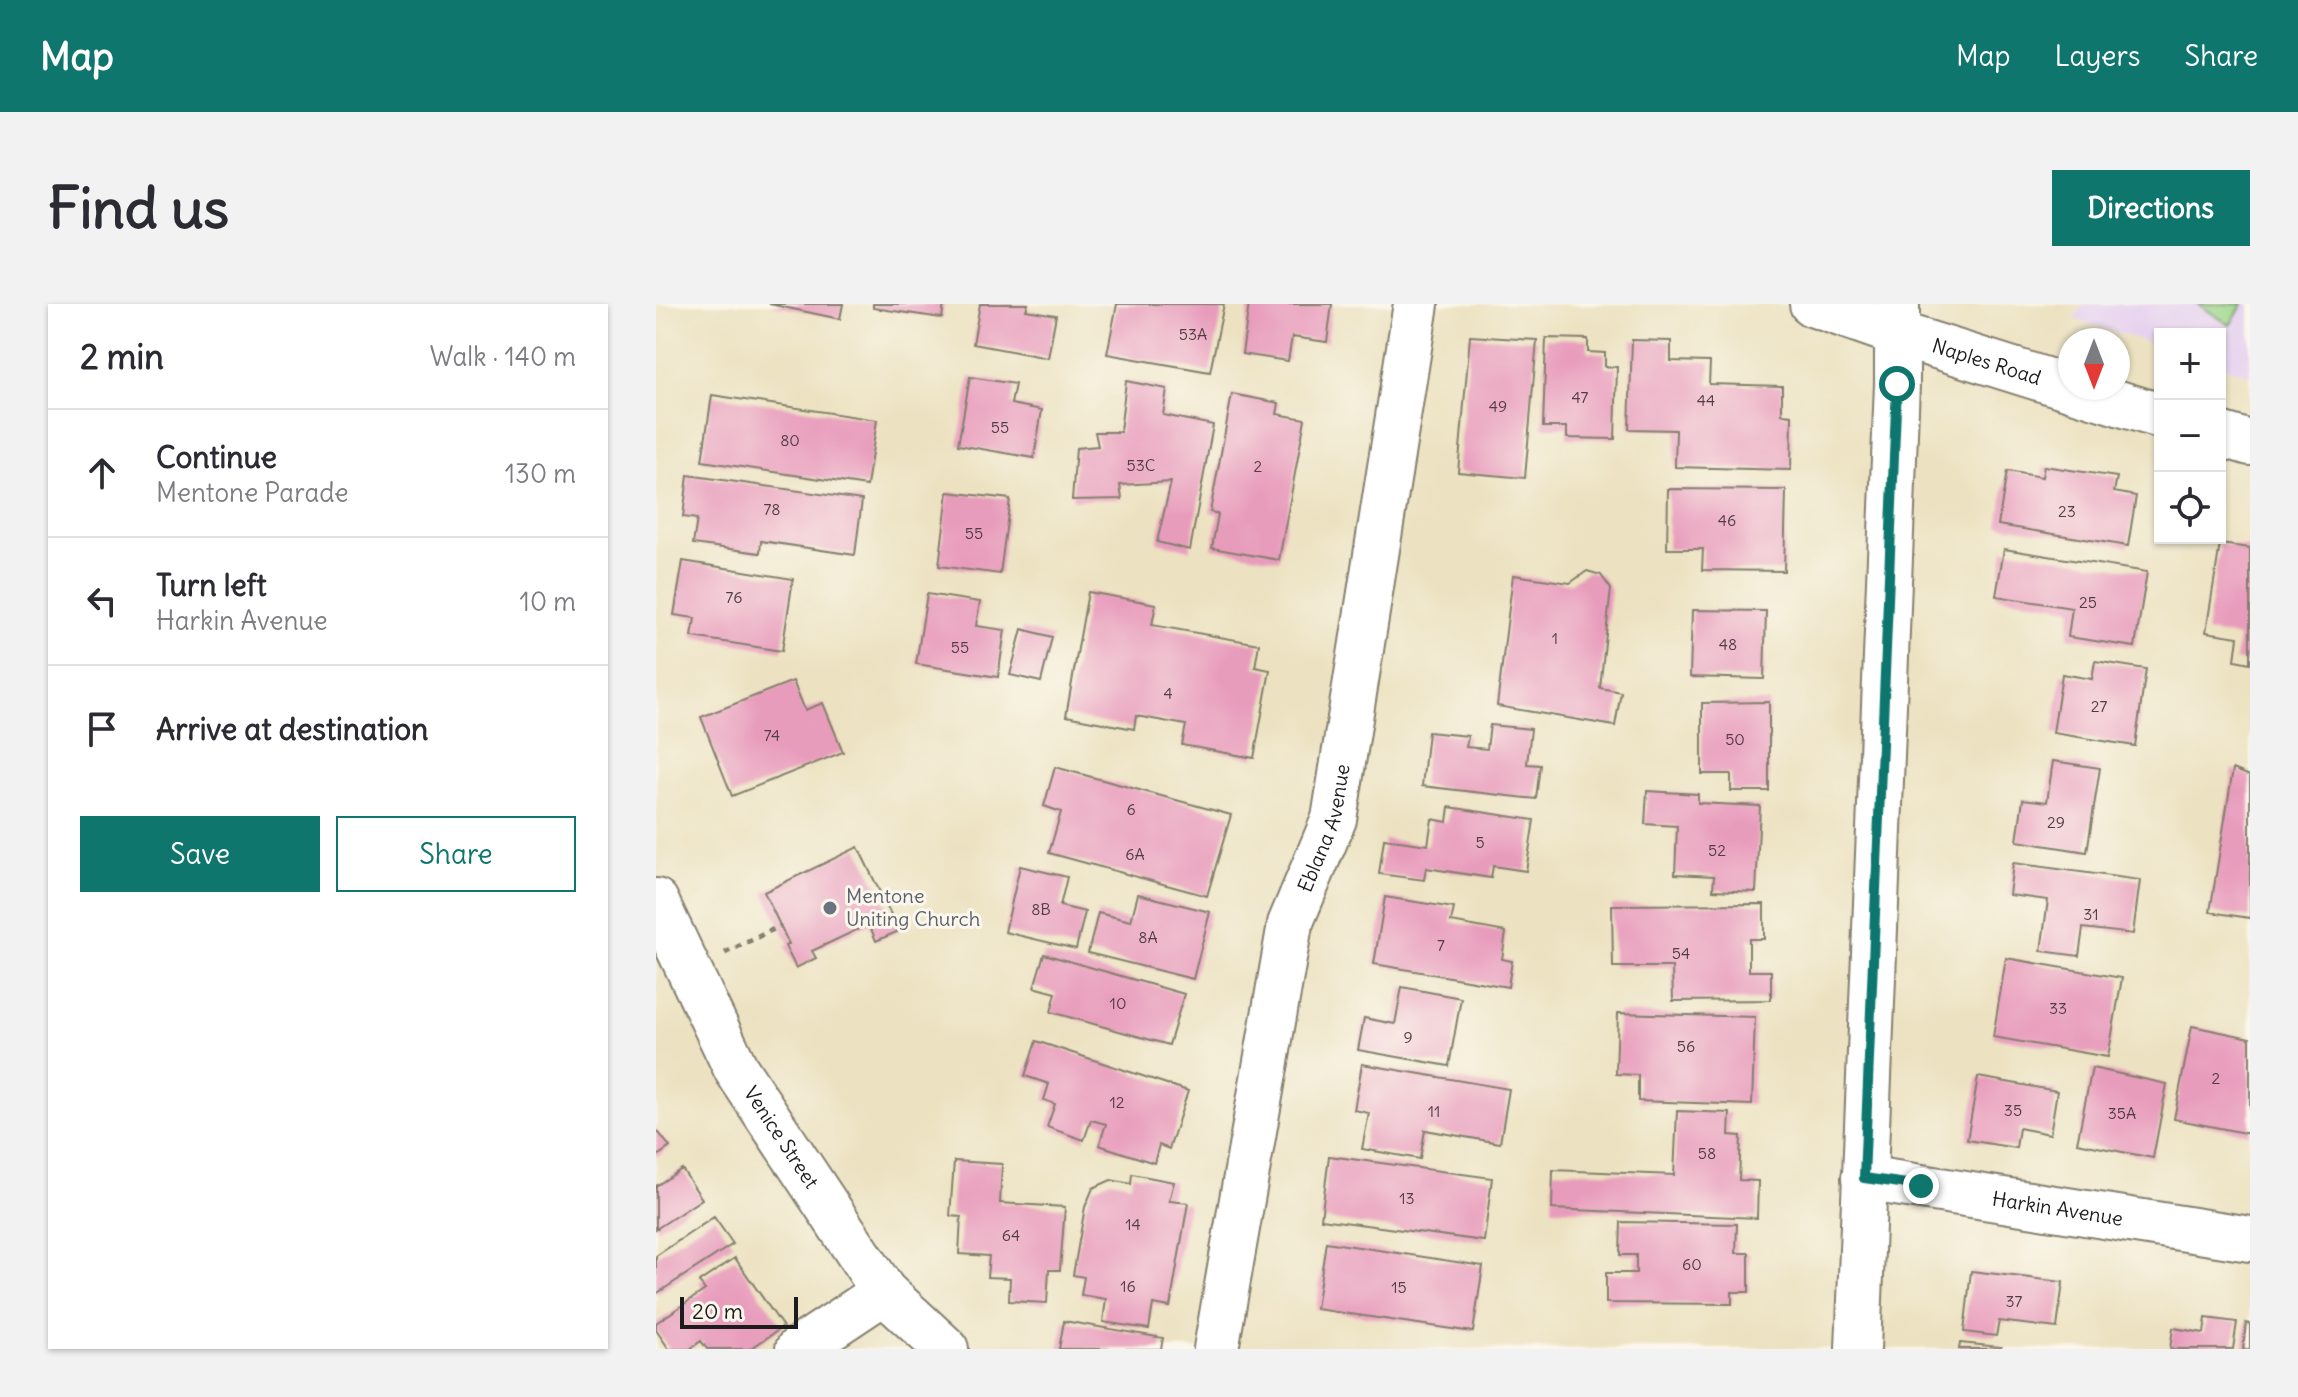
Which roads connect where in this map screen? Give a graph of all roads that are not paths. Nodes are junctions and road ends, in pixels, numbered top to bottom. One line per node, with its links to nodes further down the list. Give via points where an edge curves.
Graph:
1 (1416, 304): 13 (street, Eblana Avenue, via 1334,819 1290,924)
2 (1812, 304): 3 (street, Naples Road)
3 (1897, 319): 4 (street, Naples Road); 8 (street)
4 (2154, 414)
5 (2226, 436): 6 (street)
6 (2250, 443)
7 (656, 901): 10 (street, Venice Street, via 736,1069)
8 (1864, 1178): 9 (street, Harkin Avenue); 14 (street)
9 (2250, 1239)
10 (884, 1292): 11 (street); 12 (street, Venice Street)
11 (798, 1349)
12 (946, 1349)
13 (1216, 1349)
14 (1858, 1349)

